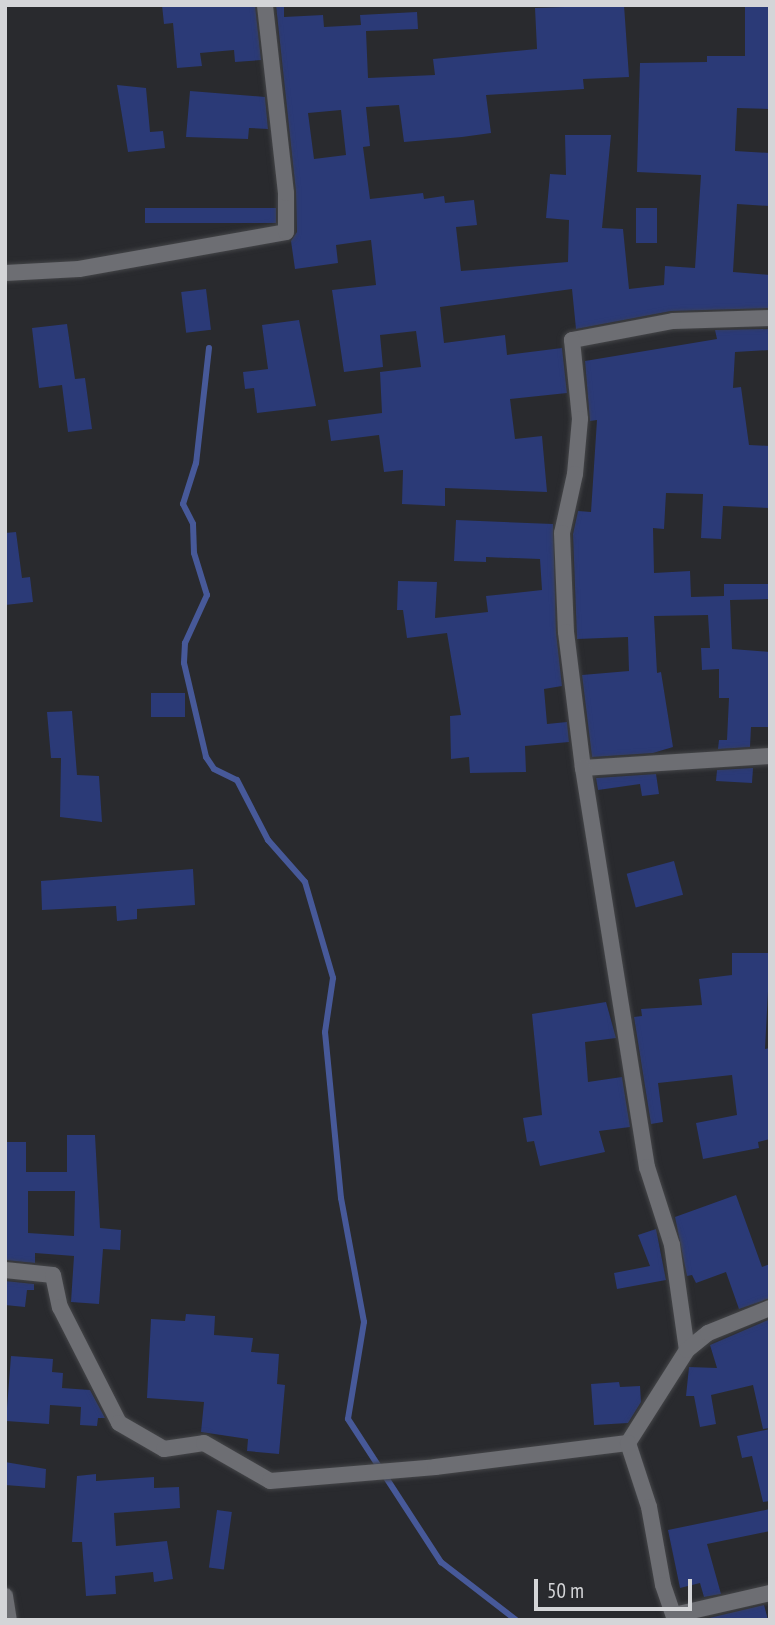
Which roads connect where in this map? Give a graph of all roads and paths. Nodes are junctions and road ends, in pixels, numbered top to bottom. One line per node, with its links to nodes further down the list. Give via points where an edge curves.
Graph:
1 (265, 5): 2 (street, via 286,193 286,232 79,269)
2 (5, 273)
3 (770, 318): 5 (street, via 673,321 572,340 580,419 575,474 562,533 566,632)
4 (770, 756): 5 (street)
5 (583, 768): 8 (street, via 647,1167 672,1245)
6 (5, 1270): 9 (street, via 54,1275 60,1307 119,1423 164,1449 204,1443 270,1481)
7 (770, 1308): 8 (street, via 708,1333)
8 (687, 1350): 9 (street)
9 (628, 1443): 12 (street, via 649,1507)
10 (770, 1593): 12 (street)
11 (5, 1596): 13 (street)
12 (675, 1618)
13 (9, 1620)

